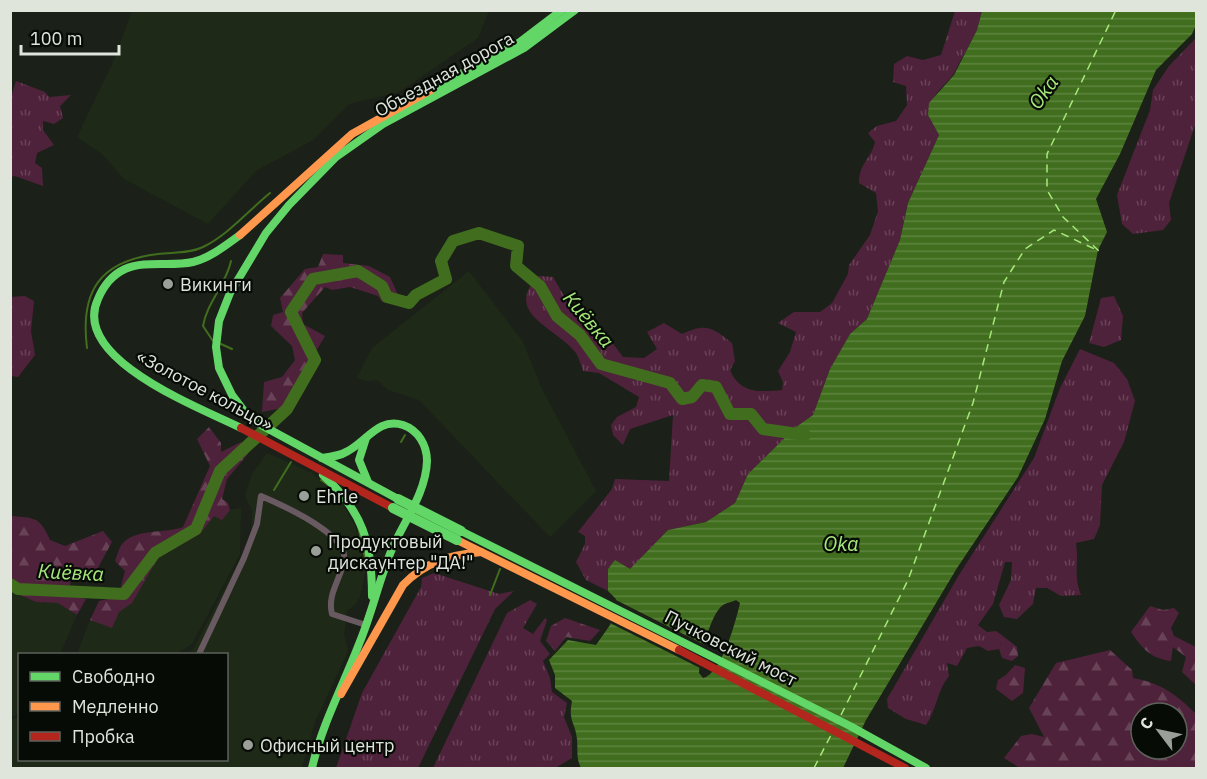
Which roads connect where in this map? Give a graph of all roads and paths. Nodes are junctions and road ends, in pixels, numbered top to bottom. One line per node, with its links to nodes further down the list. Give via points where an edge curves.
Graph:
1 (562, 10): 3 (main road, Объездная дорога, via 547,25 488,61 410,99)
2 (575, 10): 3 (main road, Объездная дорога, via 552,31 492,68)
3 (352, 139): 5 (main road, «Золотое кольцо», via 280,216 243,270 221,309 216,348 232,399 250,419); 5 (main road, «Золотое кольцо», via 221,248 203,259 149,263 125,270 103,288 95,306 99,341 113,359)
4 (367, 434): 5 (main road, via 352,449); 6 (main road, via 359,460); 11 (main road, via 389,423 404,425 421,438 427,459 411,511 380,578)
5 (316, 462): 6 (main road); 7 (main road, «Золотое кольцо»); 11 (main road, via 350,501 366,531 373,568)
6 (370, 484): 7 (main road)
7 (396, 504): 8 (main road, bridge)
8 (459, 535): 9 (main road); 10 (main road)
9 (481, 552): 10 (main road); 14 (main road, via 445,556 423,566 403,585 347,687)
10 (518, 564): 16 (main road, Пучковский мост); 17 (main road, Пучковский мост, via 850,726)
11 (372, 606): 12 (main road)
12 (366, 625): 13 (street, via 332,614 329,603 345,559 343,546 317,523 261,496 244,558); 14 (main road)
13 (199, 653)
14 (333, 704): 15 (main road)
15 (312, 768)
16 (905, 768)
17 (926, 768)

